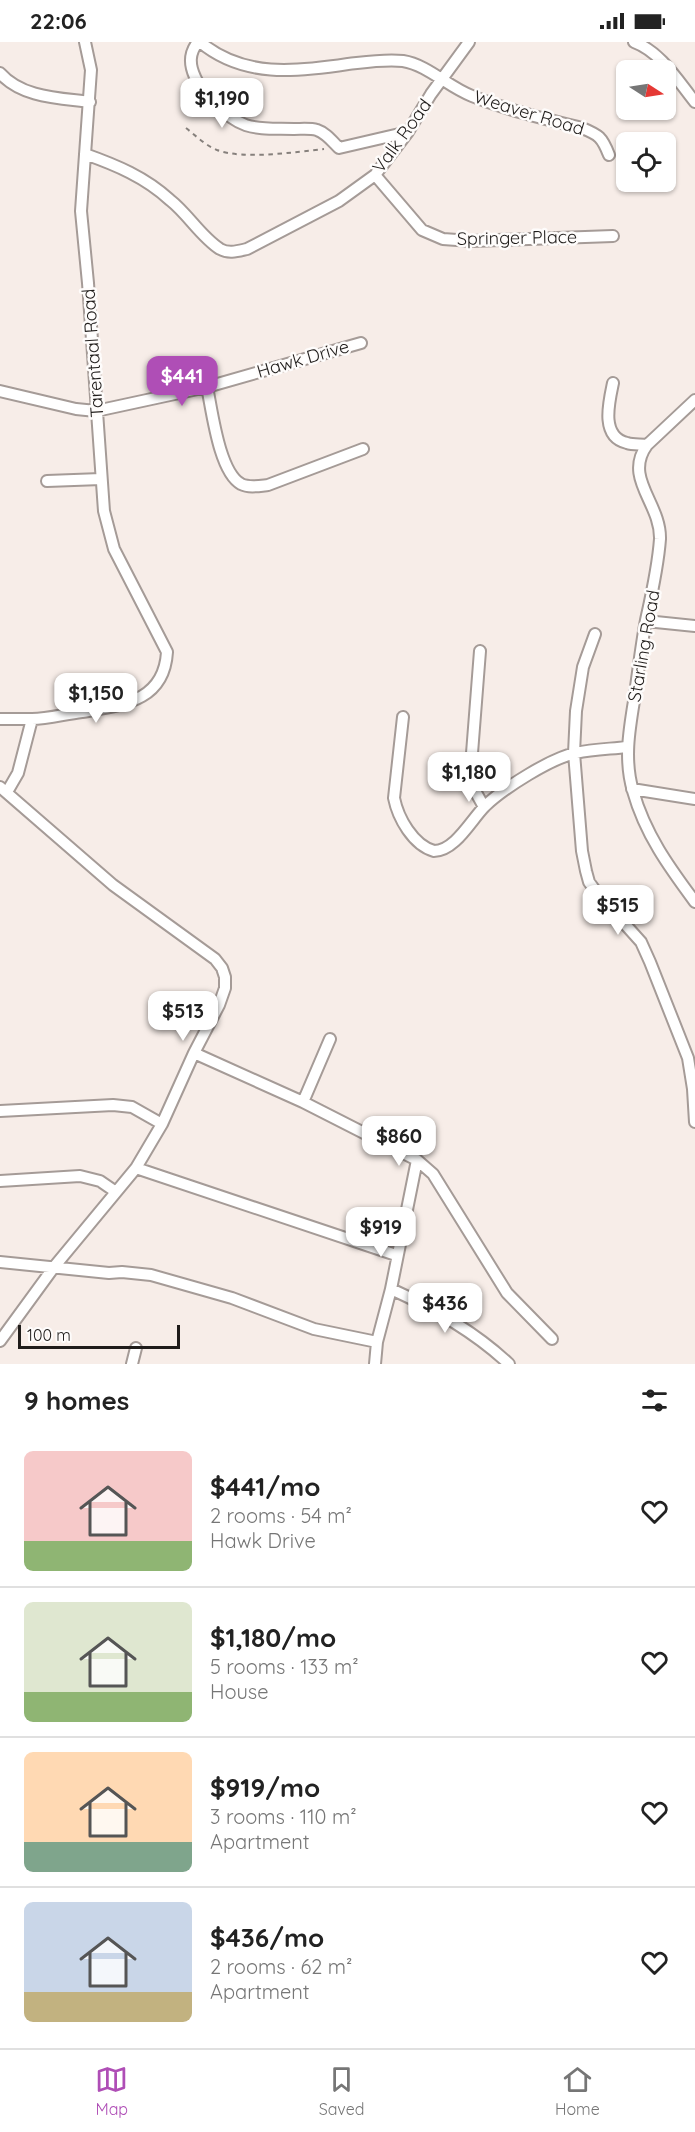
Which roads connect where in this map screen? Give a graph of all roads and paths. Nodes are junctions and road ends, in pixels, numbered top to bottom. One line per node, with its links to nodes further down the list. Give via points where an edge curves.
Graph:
1 (85, 42): 7 (street, Tarentaal Road, via 91,70)
2 (199, 42): 6 (street, Weaver Road, via 219,56 255,68 300,71 392,60 422,68); 11 (street, via 192,50 192,69 198,86 225,114 239,124 258,128 319,130)
3 (469, 42): 6 (street, Valk Road)
4 (634, 42): 8 (street, via 659,58)
5 (0, 73): 7 (street, via 20,89)
6 (442, 80): 10 (street, Valk Road); 13 (street, Weaver Road, via 471,96 597,134)
7 (90, 102): 12 (street, Tarentaal Road)
8 (695, 102)
9 (186, 128): 11 (path, via 216,150 234,154)
10 (408, 132): 11 (street); 14 (street, Valk Road)
11 (339, 148)
12 (84, 154): 14 (street, Valk Road, via 148,182 172,200 220,249 232,252 247,249 339,201); 21 (street, Tarentaal Road, via 81,211)
13 (609, 155)
14 (375, 175): 15 (street, Springer Place, via 422,230 443,239)
15 (614, 236)
16 (361, 343): 18 (street, Hawk Drive)
17 (613, 383): 22 (street, via 608,411 611,429 626,443)
18 (207, 387): 21 (street, Hawk Drive); 23 (street, via 224,461 231,476 241,484 268,485)
19 (0, 391): 21 (street, Hawk Drive)
20 (695, 400): 22 (street, Starling Road)
21 (96, 411): 24 (street, Tarentaal Road)
22 (647, 445): 26 (street, Starling Road, via 637,466 660,536)
23 (363, 449)
24 (101, 479): 25 (street); 32 (street, Tarentaal Road, via 114,549 167,652 166,667 153,689 139,699)
25 (47, 482)
26 (646, 621): 27 (street); 33 (street, Starling Road)
27 (695, 626)
28 (594, 634): 34 (street, via 583,667)
29 (480, 651): 38 (street, via 471,766 474,789)
30 (403, 717): 38 (street, via 394,798 401,817 419,843 434,851 450,846)
31 (0, 719): 32 (street)
32 (32, 719): 35 (street, via 18,772)
33 (627, 747): 34 (street); 36 (street, Starling Road)
34 (574, 753): 38 (street, via 507,787); 44 (street, via 582,851 589,882 641,942 650,962 688,1058)
35 (4, 789): 41 (street, via 112,885 222,968 225,988)
36 (632, 789): 37 (street); 39 (street, Starling Road, via 662,857)
37 (695, 799)
38 (484, 807)
39 (695, 902)
40 (330, 1039): 42 (street)
41 (194, 1053): 42 (street); 45 (street)
42 (303, 1102): 46 (street)
43 (0, 1111): 45 (street, via 113,1105 132,1107)
44 (695, 1122)
45 (162, 1124): 47 (street)
46 (417, 1160): 50 (street); 54 (street, via 433,1174 507,1293)
47 (136, 1168): 49 (street); 50 (street)
48 (0, 1181): 49 (street, via 80,1176 100,1181)
49 (116, 1192): 52 (street)
50 (396, 1255): 53 (street)
51 (0, 1262): 52 (street)
52 (54, 1267): 55 (street); 56 (street, via 151,1275 232,1298 314,1329)
53 (391, 1289): 56 (street); 60 (street, via 445,1317)
54 (552, 1339)
55 (0, 1341)
56 (376, 1342): 58 (street)
57 (136, 1348): 59 (street)
58 (377, 1363)
59 (132, 1364)
60 (509, 1364)

